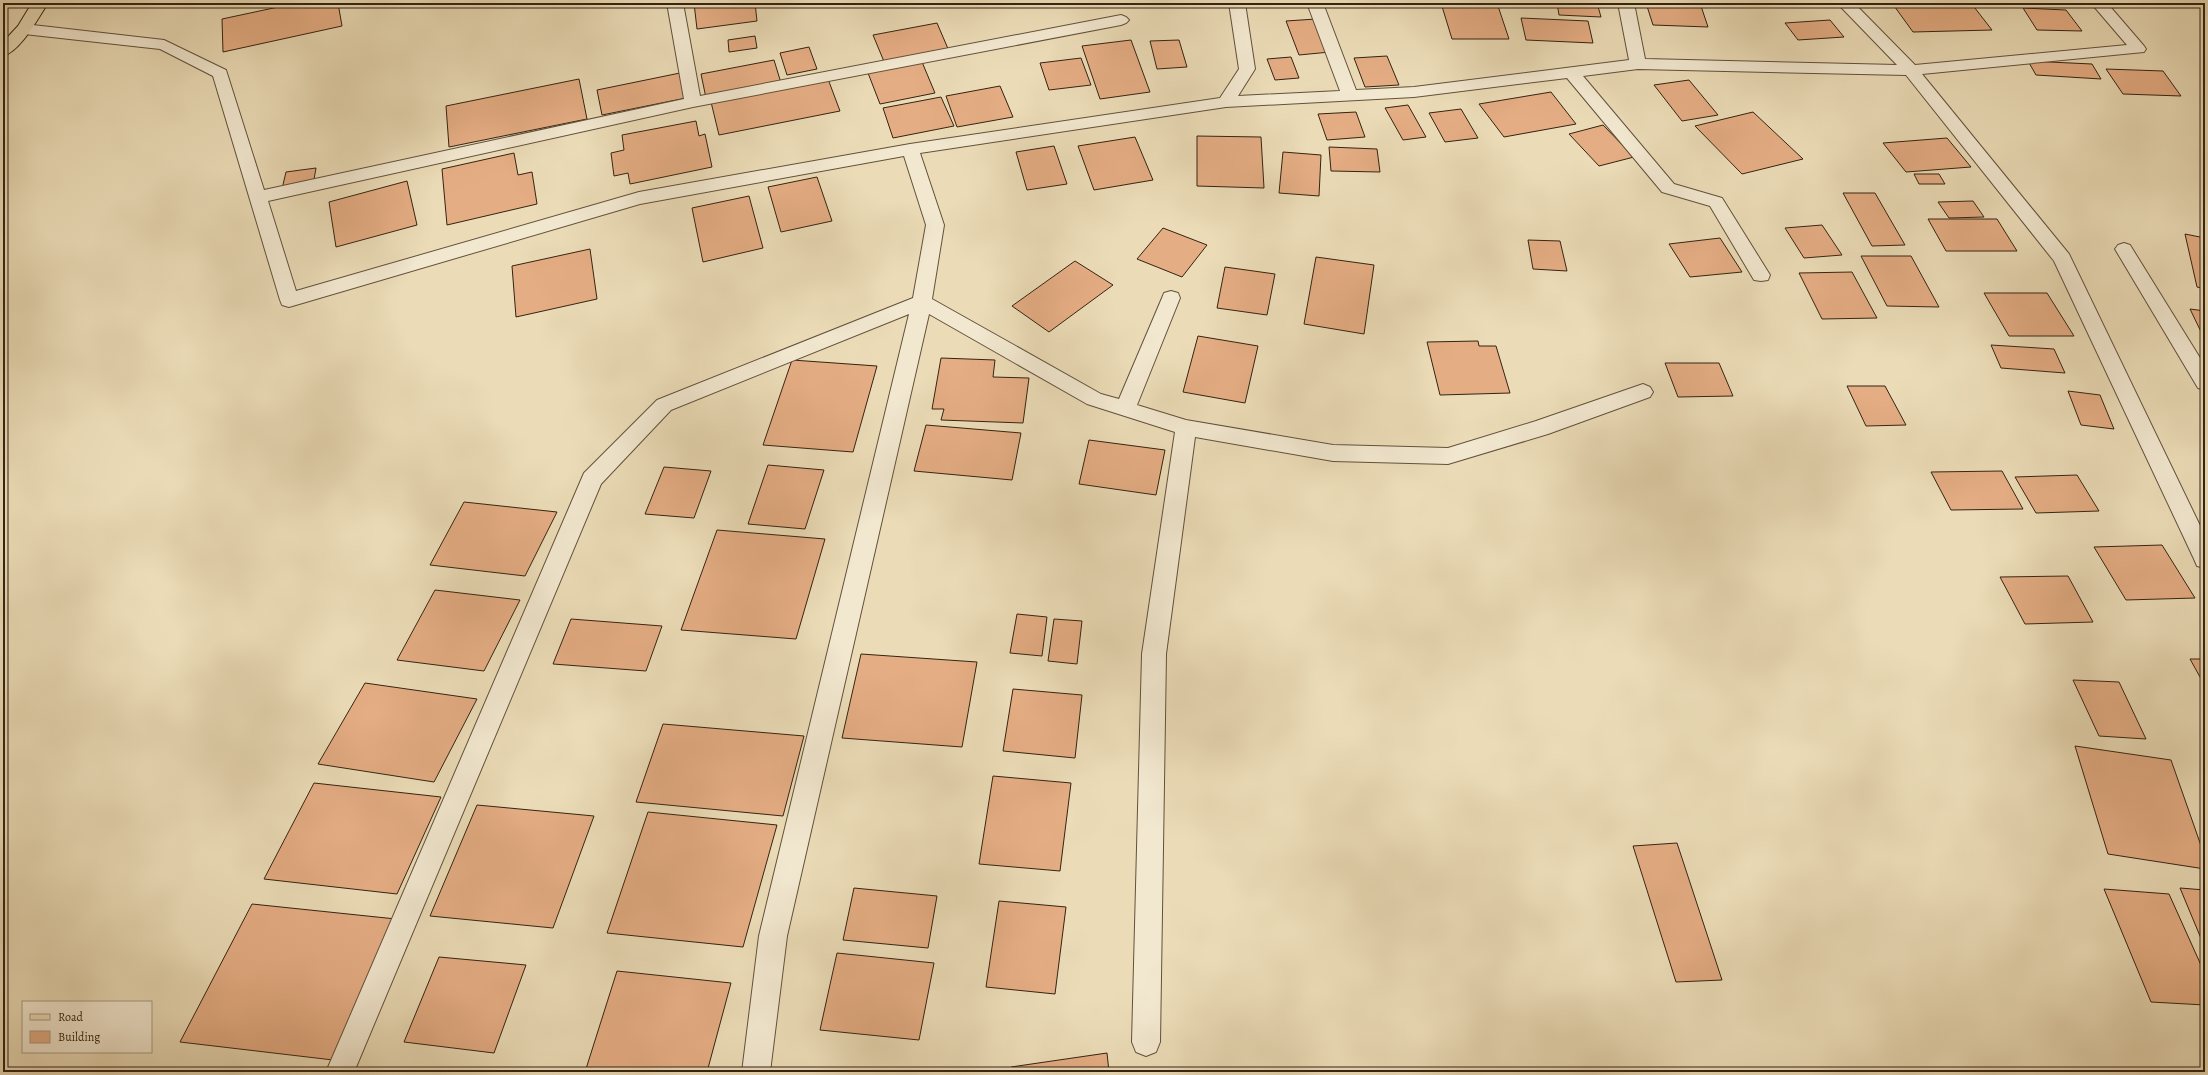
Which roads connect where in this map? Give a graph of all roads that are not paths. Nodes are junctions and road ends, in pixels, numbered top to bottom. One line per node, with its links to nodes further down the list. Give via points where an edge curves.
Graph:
1 (40, 3): 9 (main road)
2 (675, 3): 15 (street)
3 (1237, 3): 16 (street, via 1247,69)
4 (1315, 3): 14 (street)
5 (1626, 3): 11 (street)
6 (1844, 3): 12 (street)
7 (2099, 3): 12 (street, via 2138,49)
8 (1121, 20): 15 (street)
9 (24, 29): 10 (main road); 18 (street, via 164,44 220,73)
10 (3, 51)
11 (1638, 64): 12 (street); 13 (street)
12 (1911, 70): 27 (street, via 2062,258)
13 (1572, 73): 14 (street, via 1414,92); 20 (street, via 1668,188 1716,202)
14 (1350, 96): 16 (street)
15 (693, 102): 18 (street)
16 (1226, 102): 17 (street)
17 (910, 149): 18 (street, via 639,198 289,300); 22 (street, via 935,225)
18 (258, 197)
19 (2124, 249): 23 (street)
20 (1761, 275)
21 (1171, 298): 25 (street)
22 (922, 302): 25 (street, via 1094,399); 29 (street, via 664,405 592,479); 30 (street, via 773,936)
23 (2205, 383)
24 (1643, 392): 26 (street, via 1542,428 1448,456 1333,453)
25 (1125, 409): 26 (street)
26 (1186, 428): 28 (street, via 1154,654)
27 (2205, 559)
28 (1146, 1042)
29 (340, 1072)
30 (756, 1072)

